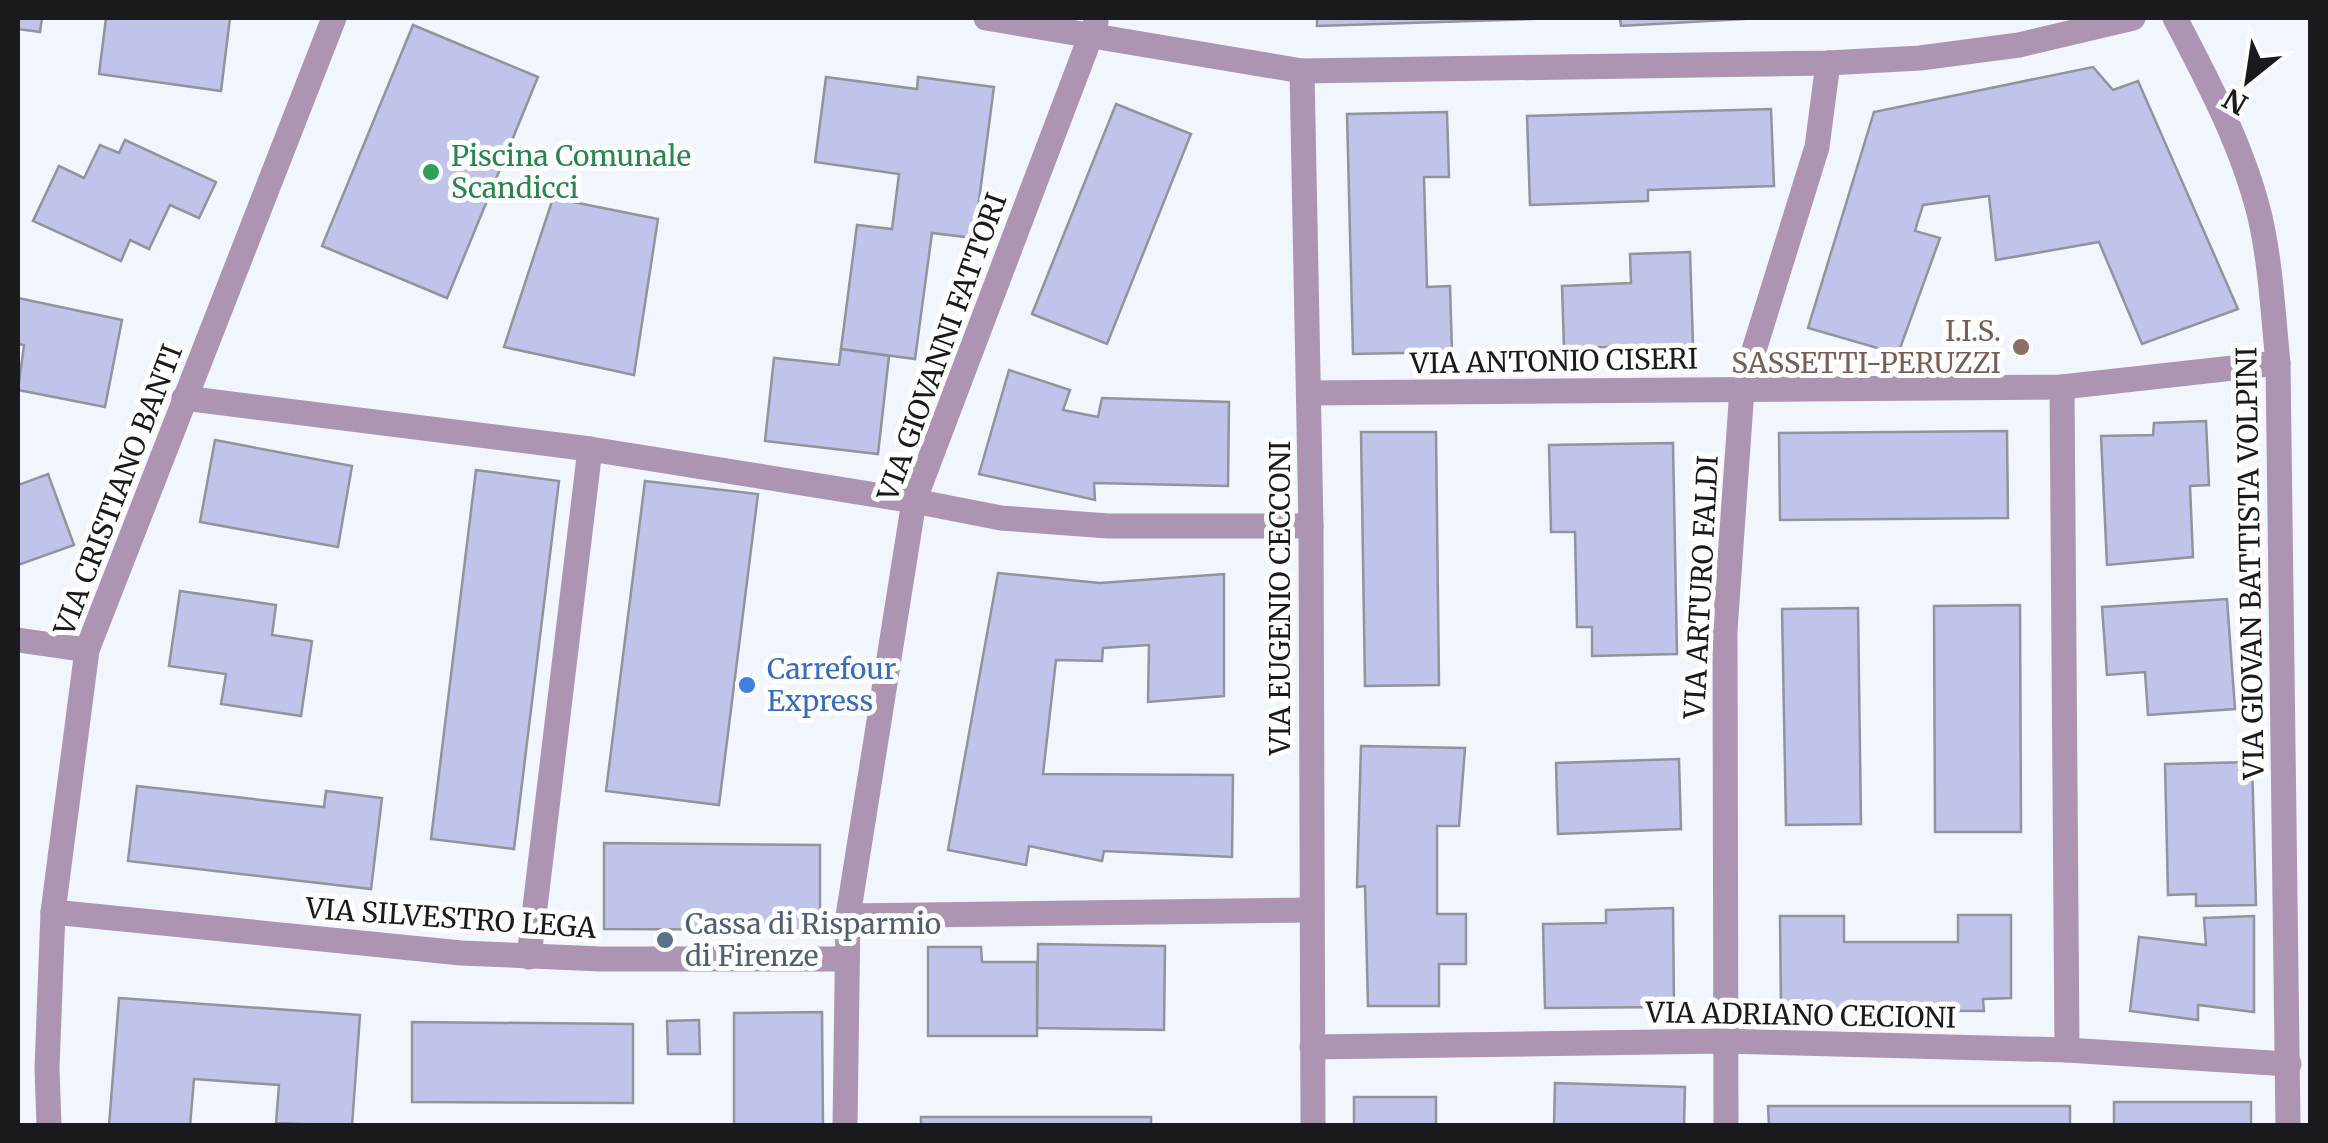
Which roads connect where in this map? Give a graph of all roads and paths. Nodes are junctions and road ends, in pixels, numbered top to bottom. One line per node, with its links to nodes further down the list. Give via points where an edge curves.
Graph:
1 (334, 18): 12 (street, VIA CRISTIANO BANTI)
2 (986, 18): 5 (street)
3 (2133, 18): 6 (street, via 2019,45)
4 (2176, 18): 8 (street, VIA GIOVAN BATTISTA VOLPINI, via 2224,118 2260,217)
5 (1094, 25): 7 (street); 14 (street, VIA GIOVANNI FATTORI)
6 (1828, 62): 7 (street); 10 (street, VIA ARTURO FALDI, via 1817,147)
7 (1302, 71): 11 (street, VIA EUGENIO CECCONI)
8 (2278, 363): 9 (street, VIA ANTONIO CISERI); 26 (street, VIA GIOVAN BATTISTA VOLPINI)
9 (2062, 386): 10 (street, VIA ANTONIO CISERI); 25 (street)
10 (1742, 389): 11 (street, VIA ANTONIO CISERI); 23 (street, VIA ARTURO FALDI, via 1725,630)
11 (1309, 393): 15 (street, VIA EUGENIO CECCONI)
12 (184, 398): 13 (street); 17 (street, VIA CRISTIANO BANTI)
13 (590, 449): 14 (street); 21 (street)
14 (914, 501): 15 (street, via 1001,518 1108,526); 20 (street, VIA GIOVANNI FATTORI)
15 (1311, 526): 18 (street, VIA EUGENIO CECCONI)
16 (18, 640): 17 (street)
17 (87, 650): 19 (street, VIA CRISTIANO BANTI)
18 (1310, 910): 20 (street); 24 (street, VIA EUGENIO CECCONI)
19 (52, 912): 21 (street, VIA SILVESTRO LEGA); 27 (street, VIA CRISTIANO BANTI)
20 (848, 916): 22 (street, VIA GIOVANNI FATTORI)
21 (529, 957): 22 (street, VIA SILVESTRO LEGA)
22 (847, 959): 28 (street, VIA GIOVANNI FATTORI)
23 (1725, 1042): 24 (street, VIA ADRIANO CECIONI); 25 (street, VIA ADRIANO CECIONI); 30 (street, VIA ARTURO FALDI)
24 (1312, 1047): 29 (street, VIA EUGENIO CECCONI)
25 (2066, 1050): 26 (street, VIA ADRIANO CECIONI)
26 (2289, 1064): 31 (street, VIA GIOVAN BATTISTA VOLPINI)
27 (49, 1126)
28 (846, 1126)
29 (1313, 1126)
30 (1726, 1126)
31 (2288, 1126)

